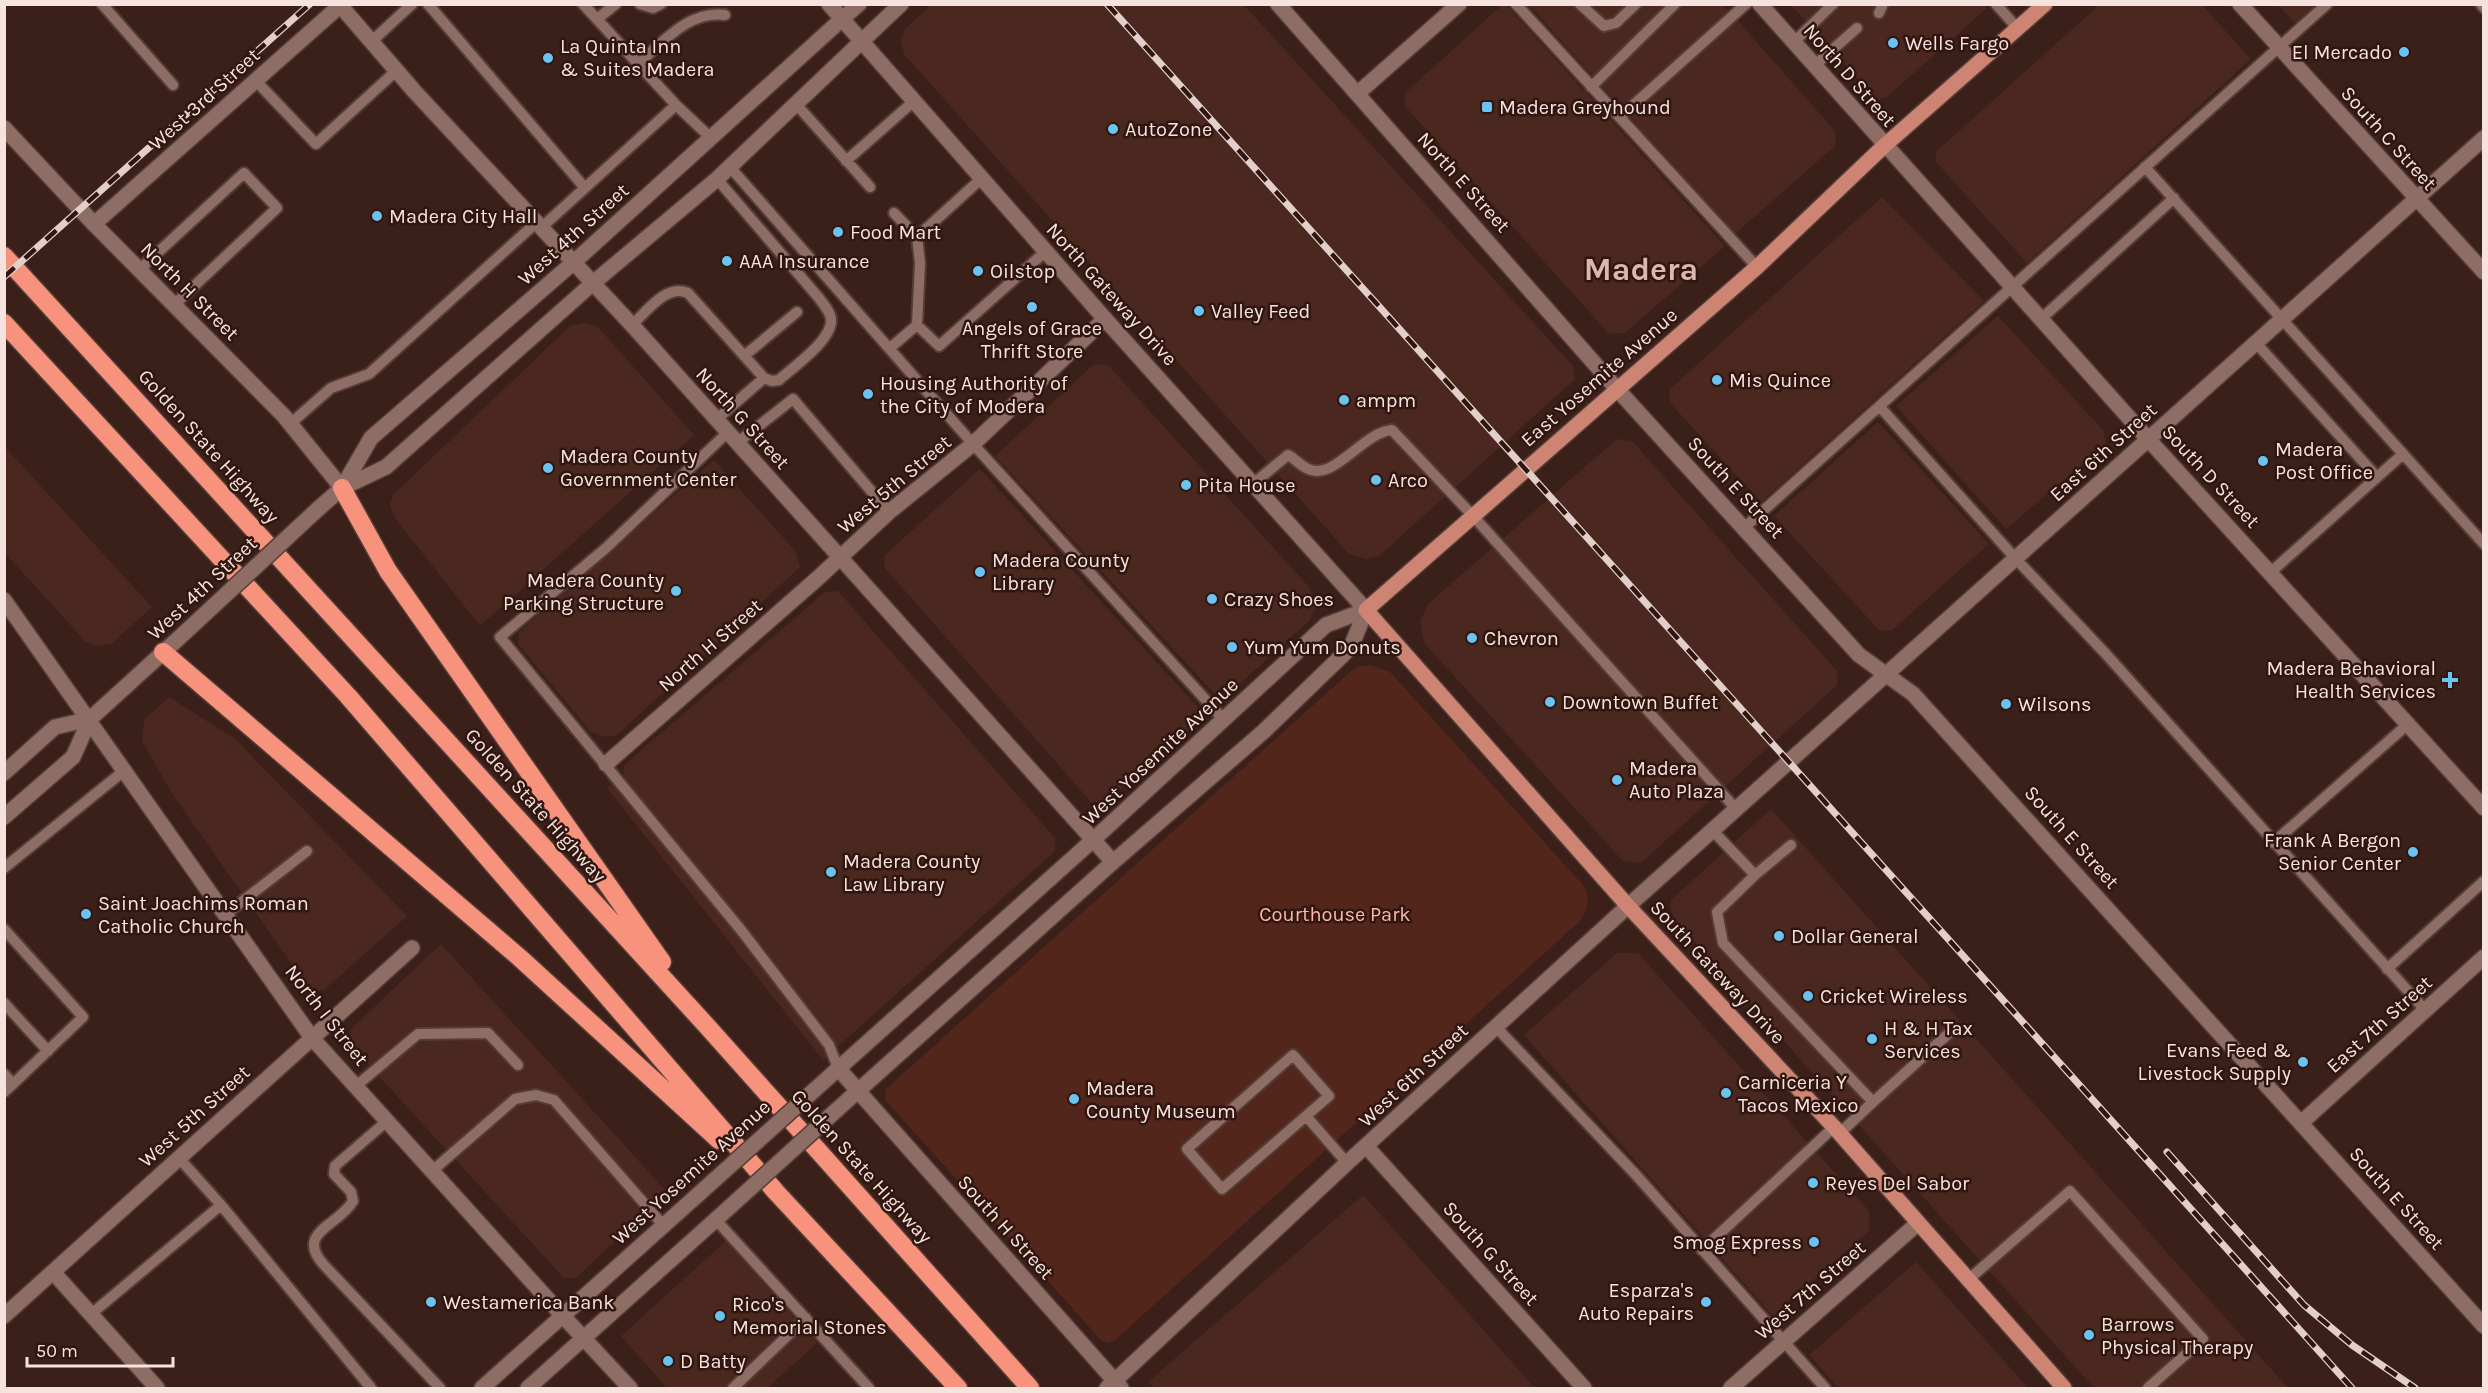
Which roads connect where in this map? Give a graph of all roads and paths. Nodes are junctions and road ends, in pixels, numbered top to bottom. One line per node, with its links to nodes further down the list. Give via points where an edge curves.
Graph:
1 (102, 4): 38 (lane)
2 (412, 4): 31 (lane)
3 (428, 4): 54 (lane)
4 (583, 4): 27 (lane)
5 (616, 4): 27 (lane)
6 (640, 4): 7 (lane, via 654,8)
7 (661, 4)
8 (829, 4): 26 (street, North Gateway Drive)
9 (859, 4): 26 (street, West 4th Street)
10 (901, 4): 30 (street, West 4th Street)
11 (1278, 4): 40 (street, North E Street)
12 (1459, 4): 40 (street)
13 (1516, 4): 39 (lane)
14 (1580, 4): 15 (lane, via 1604,26 1616,23)
15 (1636, 4)
16 (1675, 4): 39 (lane)
17 (1746, 4): 44 (lane)
18 (1760, 4): 32 (street, North D Street)
19 (1833, 4): 32 (lane)
20 (1996, 4): 28 (lane)
21 (2045, 4): 28 (main road, East Yosemite Avenue)
22 (2240, 4): 33 (street, South C Street)
23 (2327, 4): 33 (lane)
24 (340, 5): 31 (street, North G Street); 37 (street, West 3rd Street)
25 (725, 15): 34 (lane, via 709,13 680,26)
26 (842, 19): 30 (street, North Gateway Drive); 46 (street, West 4th Street)
27 (597, 20): 34 (lane)
28 (2018, 29): 48 (main road, East Yosemite Avenue)
29 (1856, 30): 35 (lane)
30 (862, 41): 41 (street, North Gateway Drive); 42 (street, West 4th Street)
31 (371, 42): 36 (street, North G Street)
32 (1793, 43): 35 (street, North D Street)
33 (2278, 47): 51 (lane); 57 (street, South C Street)
34 (638, 63): 43 (lane)
35 (1814, 66): 48 (street, North D Street)
36 (396, 71): 37 (lane, via 316,144); 60 (street, North G Street)
37 (256, 81): 59 (street, West 3rd Street)
38 (173, 85)
39 (1591, 87): 44 (lane)
40 (1357, 94): 82 (street, North E Street)
41 (914, 101): 49 (lane); 53 (street, North Gateway Drive)
42 (796, 104): 49 (lane); 50 (street, West 4th Street)
43 (676, 105): 46 (lane); 54 (lane)
44 (1620, 117): 65 (lane)
45 (4, 128): 59 (street, North H Street)
46 (711, 138): 64 (street, West 4th Street)
47 (2484, 138): 57 (street, East 6th Street)
48 (1884, 146): 65 (main road, East Yosemite Avenue); 69 (street, South D Street)
49 (846, 161): 55 (lane)
50 (730, 167): 52 (street, West 4th Street); 79 (lane)
51 (2145, 167): 56 (lane); 69 (lane)
52 (717, 178): 68 (street, West 4th Street); 81 (lane, via 819,298 831,319 825,338 779,380)
53 (982, 178): 61 (lane); 62 (street, North Gateway Drive)
54 (585, 188): 60 (lane)
55 (870, 188)
56 (2174, 198): 73 (lane); 74 (lane)
57 (2416, 199): 67 (street, South C Street); 74 (street, East 6th Street)
58 (894, 213): 61 (lane)
59 (94, 224): 66 (street, North H Street)
60 (539, 224): 64 (street, North G Street); 85 (lane, via 369,374 331,388)
61 (917, 237): 77 (lane)
62 (1046, 251): 72 (street, North Gateway Drive); 77 (lane, via 939,346)
63 (4, 256): 131 (highway, Golden State Highway)
64 (574, 262): 68 (street, North G Street); 92 (street, West 4th Street, via 371,438)
65 (1757, 267): 82 (main road, East Yosemite Avenue)
66 (140, 269): 70 (street, North H Street); 70 (lane, via 244,173 277,208)
67 (2484, 272)
68 (593, 283): 76 (street, North G Street); 92 (street, West 4th Street, via 386,467)
69 (2013, 288): 73 (street, South D Street); 83 (lane)
70 (174, 305): 85 (street, North H Street)
71 (797, 312): 80 (lane)
72 (1105, 319): 88 (street, West 5th Street); 91 (street, North Gateway Drive)
73 (2041, 319): 87 (street, South D Street)
74 (2282, 320): 78 (street, East 6th Street); 89 (lane)
75 (4, 323): 152 (highway, via 348,696)
76 (632, 325): 80 (lane, via 664,296 682,290); 84 (street, North G Street)
77 (917, 325): 79 (lane)
78 (2256, 343): 87 (street, East 6th Street); 90 (lane)
79 (890, 348): 88 (lane)
80 (744, 356): 81 (lane)
81 (764, 378): 84 (lane)
82 (1617, 388): 94 (main road, East Yosemite Avenue); 95 (street, South E Street)
83 (1880, 407): 95 (lane); 98 (lane)
84 (717, 419): 86 (street, North G Street)
85 (290, 424): 92 (street, North H Street)
86 (733, 438): 93 (lane, via 793,399); 97 (street, North G Street); 107 (lane, via 500,637)
87 (2148, 440): 98 (street, East 6th Street); 99 (street, South D Street)
88 (973, 444): 93 (street, West 5th Street); 105 (lane)
89 (2403, 454): 90 (lane); 96 (lane)
90 (2377, 477): 99 (lane)
91 (1254, 483): 94 (lane, via 1288,455 1313,471 1325,471 1375,434 1392,430); 101 (street, North Gateway Drive)
92 (342, 488): 102 (street, West 4th Street, bridge); 131 (highway, via 388,571)
93 (889, 512): 97 (street, West 5th Street)
94 (1474, 517): 101 (main road, East Yosemite Avenue); 112 (lane)
95 (1745, 527): 103 (street, South E Street, via 1859,655)
96 (2484, 544)
97 (841, 556): 107 (street, North H Street); 115 (street, North G Street)
98 (2016, 559): 103 (street, East 6th Street); 116 (lane)
99 (2271, 572): 106 (street, South D Street)
100 (4, 600): 104 (street, North I Street)
101 (1366, 610): 105 (street, West Yosemite Avenue, via 1326,625); 119 (street, via 1351,647 1263,732); 123 (main road, South Gateway Drive)
102 (163, 652): 104 (street, West 4th Street); 152 (highway, via 520,958)
103 (1886, 675): 110 (street, East 6th Street); 146 (street, South E Street, via 1913,694)
104 (90, 719): 108 (street, North I Street); 109 (street, West 4th Street, via 55,727); 113 (street, West 4th Street, via 73,757)
105 (1224, 720): 115 (street, West Yosemite Avenue)
106 (2408, 724): 111 (street, South D Street); 116 (lane)
107 (606, 764): 137 (lane, via 829,1045)
108 (125, 770): 120 (lane); 124 (street, North I Street)
109 (4, 773)
110 (1751, 797): 112 (street, West 6th Street)
111 (2484, 808)
112 (1737, 810): 114 (street, West 6th Street)
113 (4, 817)
114 (1713, 831): 121 (lane); 123 (street, West 6th Street)
115 (1093, 840): 119 (street, North G Street); 137 (street, West Yosemite Avenue)
116 (2273, 843): 128 (lane)
117 (1791, 845): 121 (lane)
118 (307, 851): 124 (lane)
119 (1113, 862): 142 (street)
120 (4, 868)
121 (1755, 875): 143 (lane, via 1718,912 1723,943)
122 (2484, 881): 128 (lane)
123 (1628, 906): 132 (street, West 6th Street); 147 (main road, South Gateway Drive)
124 (226, 914): 134 (street, North I Street)
125 (4, 929): 135 (lane, via 83,1017)
126 (412, 948): 134 (street, West 5th Street)
127 (2484, 957): 130 (street, East 7th Street)
128 (2387, 969): 130 (lane)
129 (4, 1003): 135 (lane)
130 (2425, 1010): 146 (street, East 7th Street)
131 (706, 1025): 177 (highway, Golden State Highway)
132 (1496, 1027): 148 (street, West 6th Street); 157 (lane)
133 (1948, 1034): 143 (lane)
134 (312, 1038): 140 (street, North I Street); 149 (street, West 5th Street)
135 (48, 1051): 139 (lane)
136 (518, 1065): 140 (lane, via 488,1033 418,1034)
137 (838, 1068): 142 (street, South H Street); 156 (street, West Yosemite Avenue, bridge)
138 (4, 1074): 139 (lane)
139 (13, 1084): 141 (lane)
140 (356, 1086): 145 (street, North I Street)
141 (4, 1092)
142 (859, 1092): 154 (street, bridge); 167 (street, South H Street)
143 (1873, 1102): 147 (lane)
144 (1305, 1116): 144 (lane, via 1329,1096 1293,1055 1187,1149 1222,1189); 150 (lane)
145 (387, 1121): 151 (street, North I Street); 170 (lane, via 335,1166 334,1174 351,1192 353,1201 314,1239 313,1247 324,1265)
146 (2302, 1122): 164 (street, South E Street)
147 (1837, 1130): 155 (main road, South Gateway Drive); 157 (lane)
148 (1366, 1146): 150 (street, West 6th Street); 178 (street, South G Street)
149 (179, 1158): 153 (lane); 158 (street, West 5th Street)
150 (1347, 1163): 167 (street, West 6th Street)
151 (432, 1171): 156 (lane, via 515,1099 536,1095 554,1100); 161 (street, North I Street)
152 (776, 1192): 176 (highway)
153 (221, 1204): 160 (lane); 169 (lane)
154 (719, 1217): 163 (lane); 165 (street)
155 (1917, 1224): 159 (main road, South Gateway Drive); 166 (street, West 7th Street)
156 (663, 1226): 161 (street, West Yosemite Avenue)
157 (1702, 1250): 166 (lane)
158 (53, 1272): 160 (street); 162 (street, West 5th Street)
159 (1968, 1280): 181 (main road, South Gateway Drive); 182 (lane, via 2070,1191 2204,1339)
160 (90, 1315): 168 (street)
161 (562, 1315): 165 (street, North I Street); 171 (street, West Yosemite Avenue)
162 (4, 1316)
163 (807, 1317): 174 (lane); 175 (lane)
164 (2484, 1326)
165 (584, 1340): 172 (street); 173 (street, North I Street)
166 (1784, 1341): 179 (street, West 7th Street); 180 (lane)
167 (1114, 1386)
168 (157, 1389)
169 (371, 1389)
170 (440, 1389)
171 (482, 1389)
172 (528, 1389)
173 (630, 1389)
174 (733, 1389)
175 (869, 1389)
176 (958, 1389)
177 (1030, 1389)
178 (1584, 1389)
179 (1731, 1389)
180 (1825, 1389)
181 (2064, 1389)
182 (2148, 1389)

